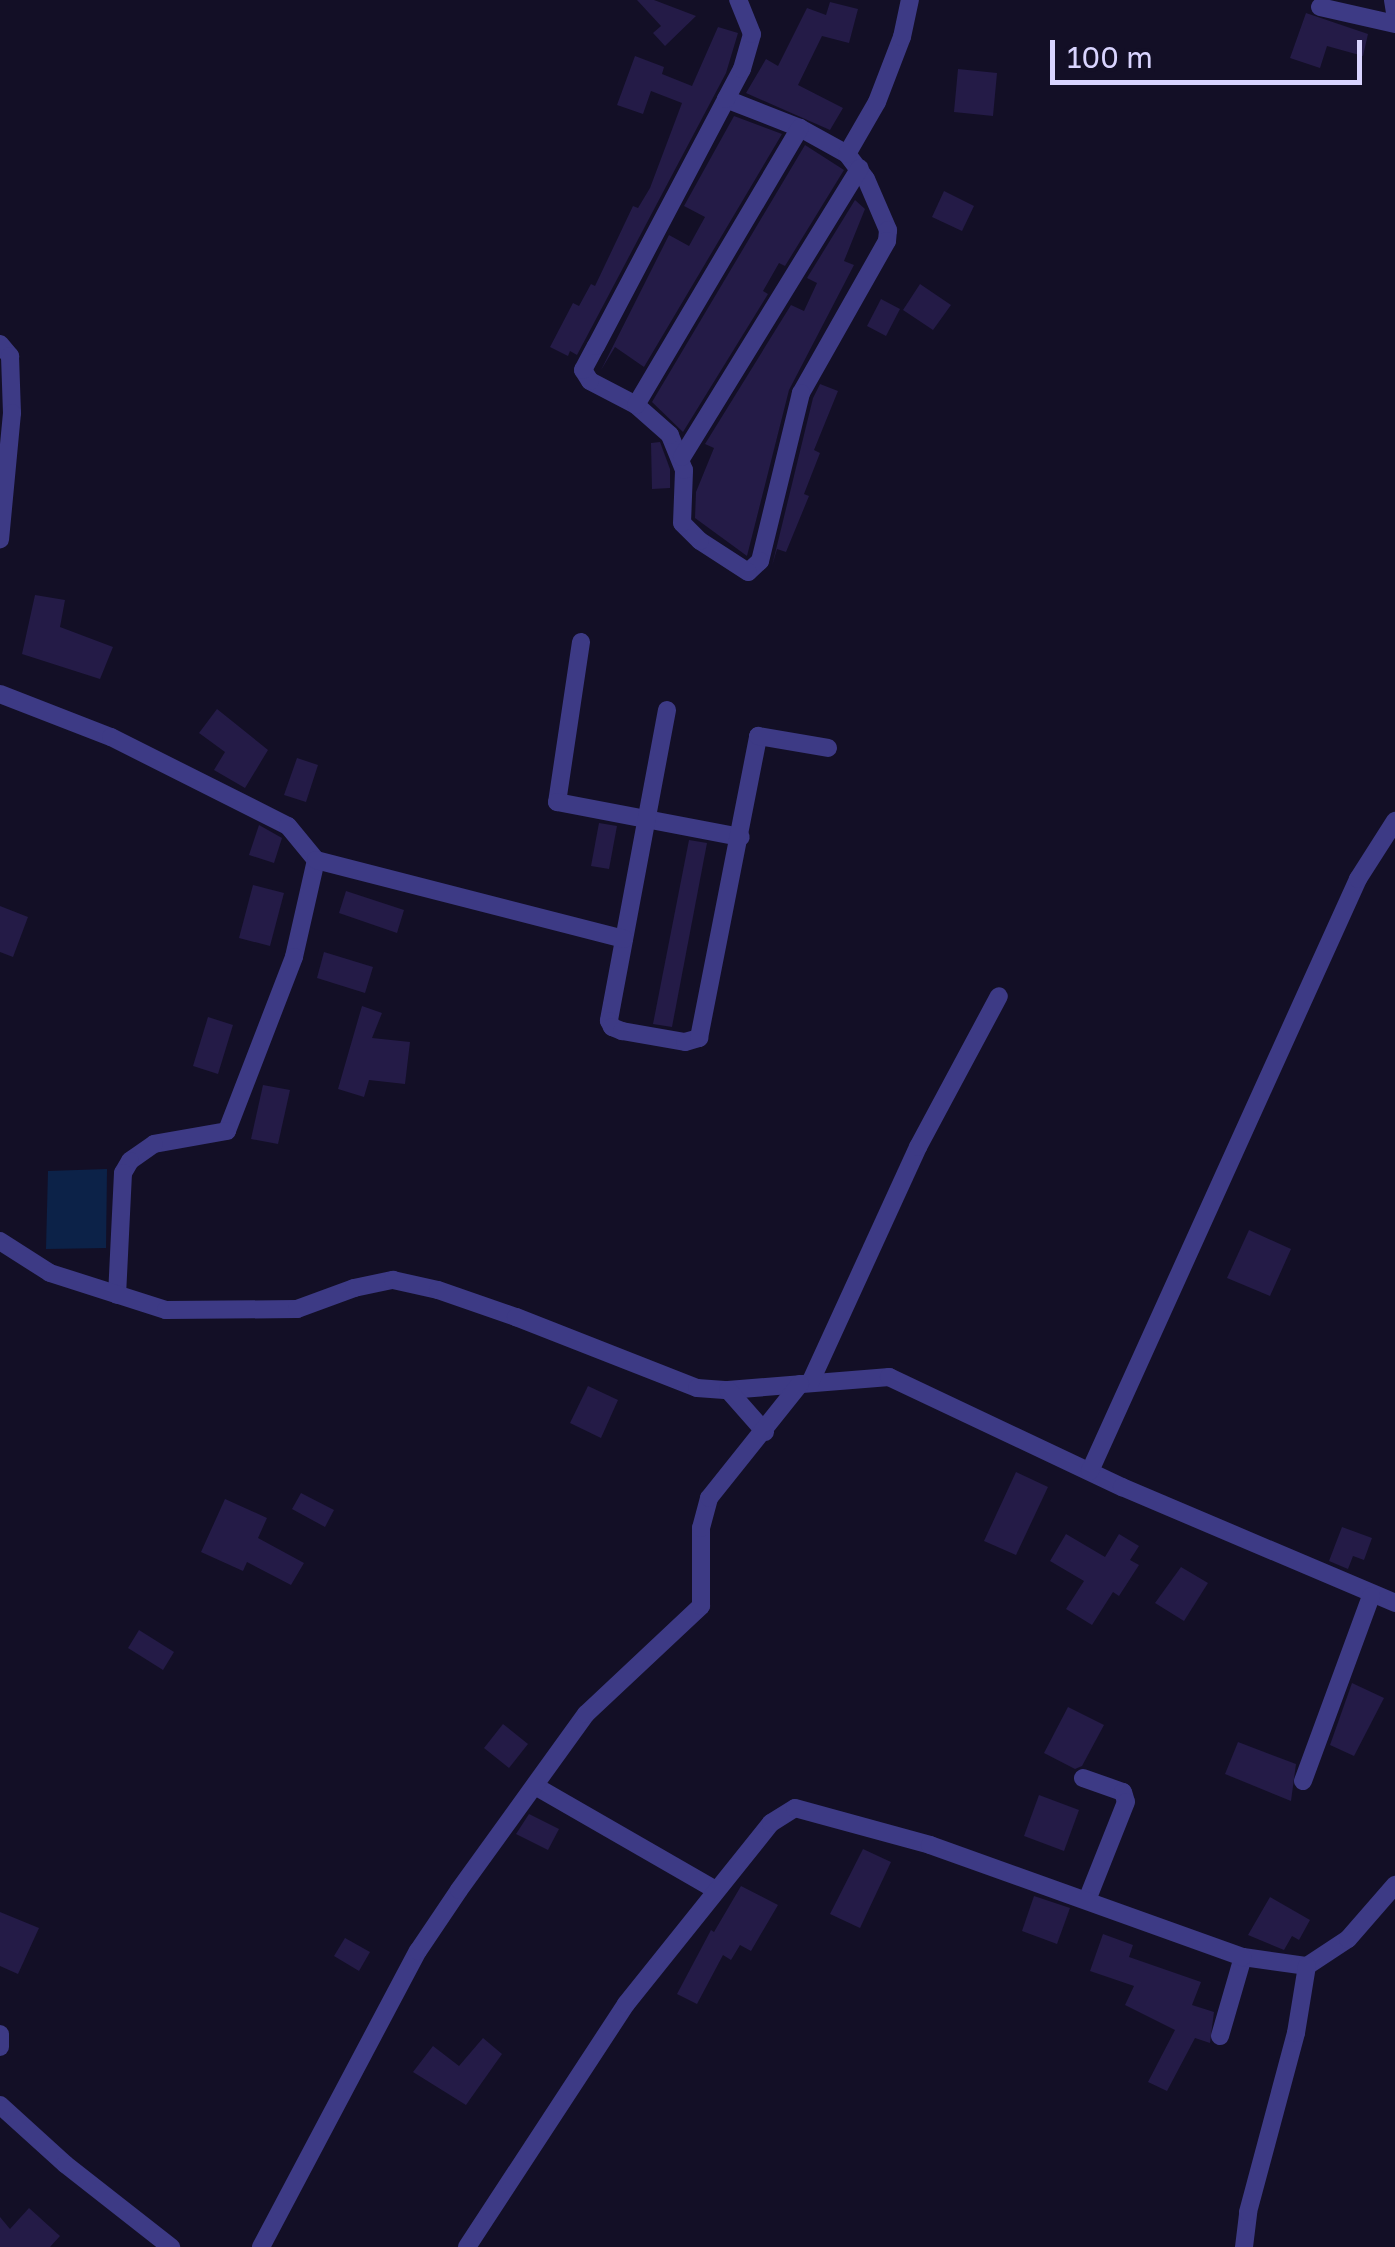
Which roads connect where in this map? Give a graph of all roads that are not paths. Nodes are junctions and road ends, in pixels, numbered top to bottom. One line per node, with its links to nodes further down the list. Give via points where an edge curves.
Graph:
1 (738, 0): 7 (street, via 752,34)
2 (908, 0): 9 (street, via 902,37)
3 (1393, 0): 5 (street)
4 (1320, 6): 6 (street)
5 (1395, 13)
6 (1395, 24)
7 (726, 99): 8 (street); 11 (street, via 583,370 590,381)
8 (800, 128): 9 (street); 11 (street)
9 (854, 161): 12 (street); 12 (street, via 885,215 887,242 801,393 752,572 700,542 682,523)
10 (0, 344): 13 (street, via 10,356 12,413)
11 (636, 405): 12 (street, via 670,435)
12 (682, 457)
13 (0, 539)
14 (581, 642): 18 (street, via 557,802)
15 (0, 694): 21 (street, via 110,737 288,826)
16 (667, 710): 18 (street)
17 (828, 748): 20 (street, via 758,736)
18 (646, 820): 20 (street); 22 (street)
19 (1395, 821): 29 (street, via 1358,879)
20 (741, 837): 22 (street, via 695,1041 612,1027)
21 (316, 860): 22 (street); 25 (street, via 294,957 227,1131 154,1144 123,1174)
22 (624, 938)
23 (1000, 996): 26 (street, via 918,1147)
24 (0, 1242): 25 (street, via 50,1273)
25 (117, 1295): 27 (street, via 166,1310 249,1312 297,1309 392,1280 516,1316 679,1383)
26 (805, 1384): 27 (street); 28 (street); 29 (street, via 875,1376 902,1381)
27 (728, 1390): 28 (street)
28 (765, 1432): 34 (street, via 708,1498 704,1596 695,1616 586,1714)
29 (1090, 1471): 30 (street)
30 (1371, 1596): 31 (street); 33 (street)
31 (1395, 1603)
32 (1083, 1778): 37 (street, via 1123,1792 1126,1802)
33 (1304, 1780)
34 (534, 1786): 36 (street); 45 (street, via 418,1950)
35 (1395, 1885): 39 (street, via 1348,1938)
36 (716, 1890): 37 (street, via 771,1824 795,1808 930,1845); 46 (street, via 626,2004)
37 (1087, 1900): 38 (street)
38 (1242, 1957): 39 (street); 41 (street)
39 (1307, 1966): 47 (street)
40 (0, 2034): 42 (street)
41 (1220, 2036)
42 (0, 2047)
43 (0, 2105): 44 (street)
44 (170, 2247)
45 (262, 2247)
46 (467, 2247)
47 (1244, 2247)

